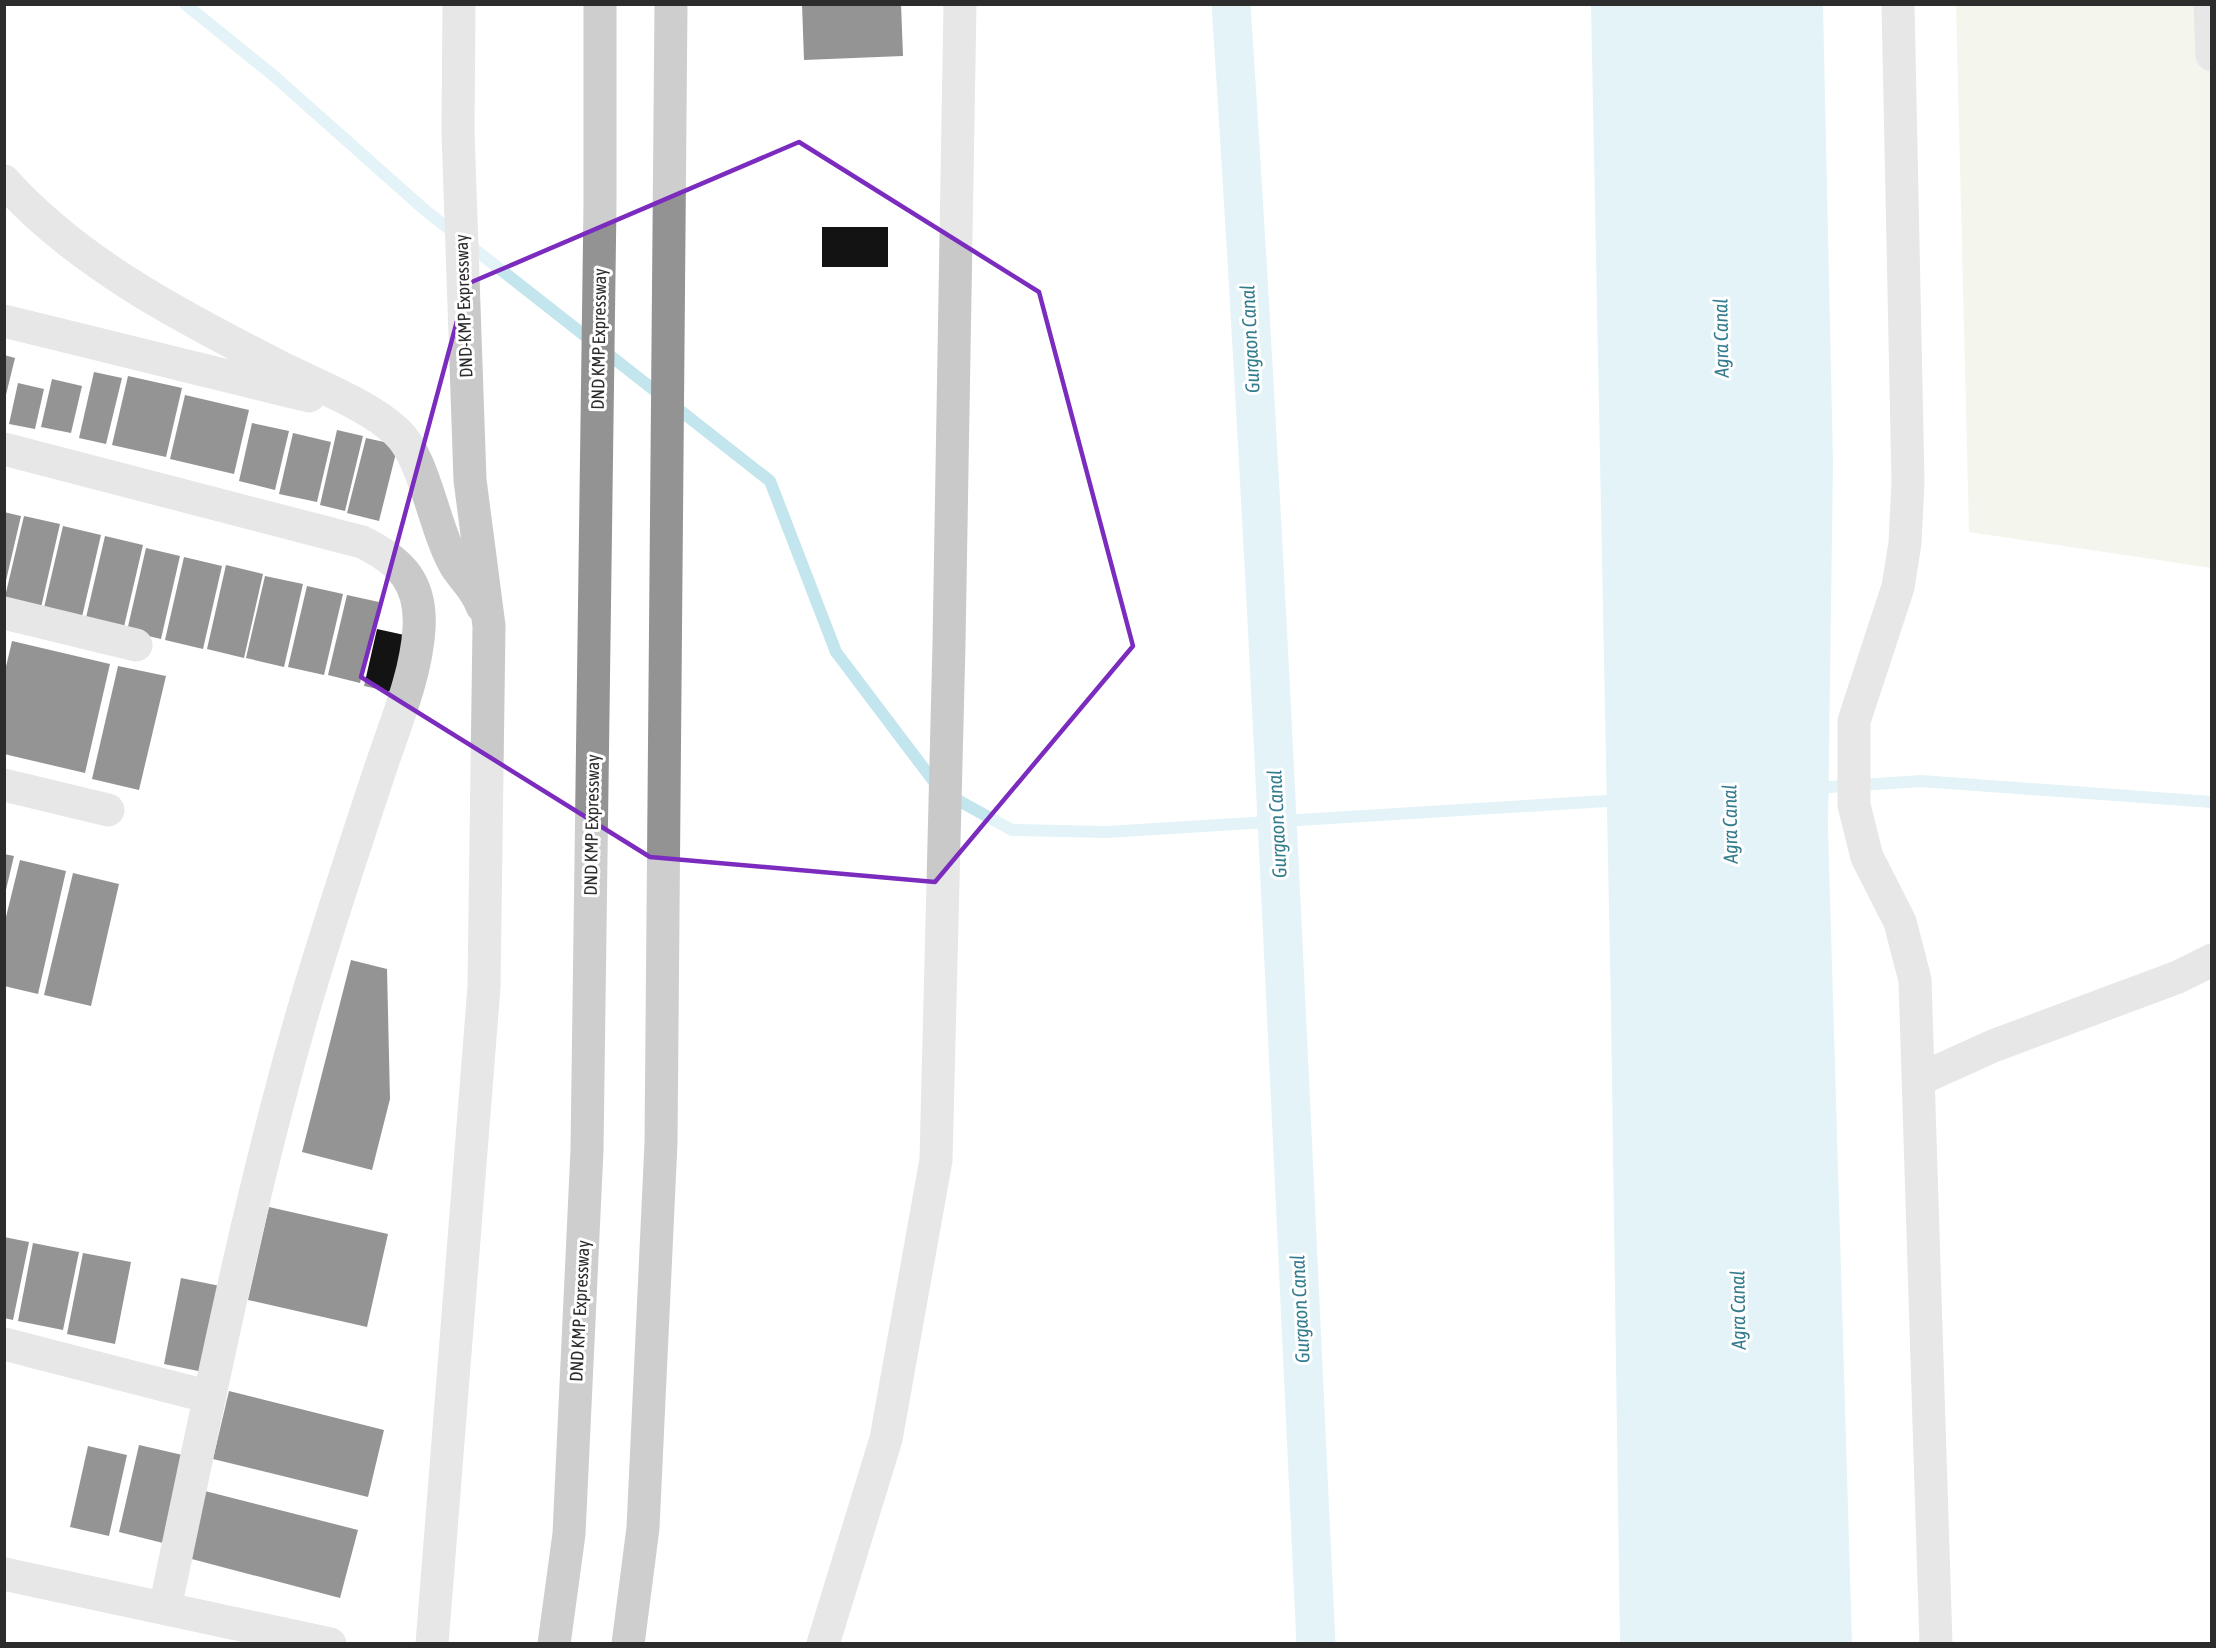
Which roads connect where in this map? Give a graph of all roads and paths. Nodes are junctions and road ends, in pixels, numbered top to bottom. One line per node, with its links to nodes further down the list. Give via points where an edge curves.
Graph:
1 (459, 4): 13 (street, DND-KMP Expressway, via 458,132 470,480)
2 (600, 4): 25 (highway, DND KMP Expressway, via 587,1150 569,1534)
3 (671, 4): 26 (highway, via 661,1143 643,1528)
4 (960, 4): 27 (street, via 936,1160 886,1439)
5 (1898, 4): 18 (street, via 1908,483 1905,543 1898,587 1854,721 1854,805 1867,857 1909,947 1915,980)
6 (2210, 4): 7 (street)
7 (2211, 55)
8 (4, 181): 10 (street, via 75,249 187,318)
9 (4, 321): 10 (street)
10 (363, 409): 13 (street, via 399,434 408,446 445,544 456,567 476,590)
11 (4, 449): 20 (street, via 362,542 390,555 407,576 419,601 419,631 410,678 297,1031)
12 (4, 613): 14 (street)
13 (489, 626): 24 (street, via 484,987)
14 (136, 645)
15 (4, 785): 16 (street)
16 (108, 810)
17 (2211, 960): 18 (street, via 2178,977 1993,1046)
18 (1920, 1079): 28 (street)
19 (4, 1344): 20 (street)
20 (210, 1397): 22 (street)
21 (4, 1574): 22 (street)
22 (165, 1608): 23 (street)
23 (330, 1644)
24 (432, 1644)
25 (554, 1644)
26 (628, 1644)
27 (823, 1644)
28 (1936, 1644)

